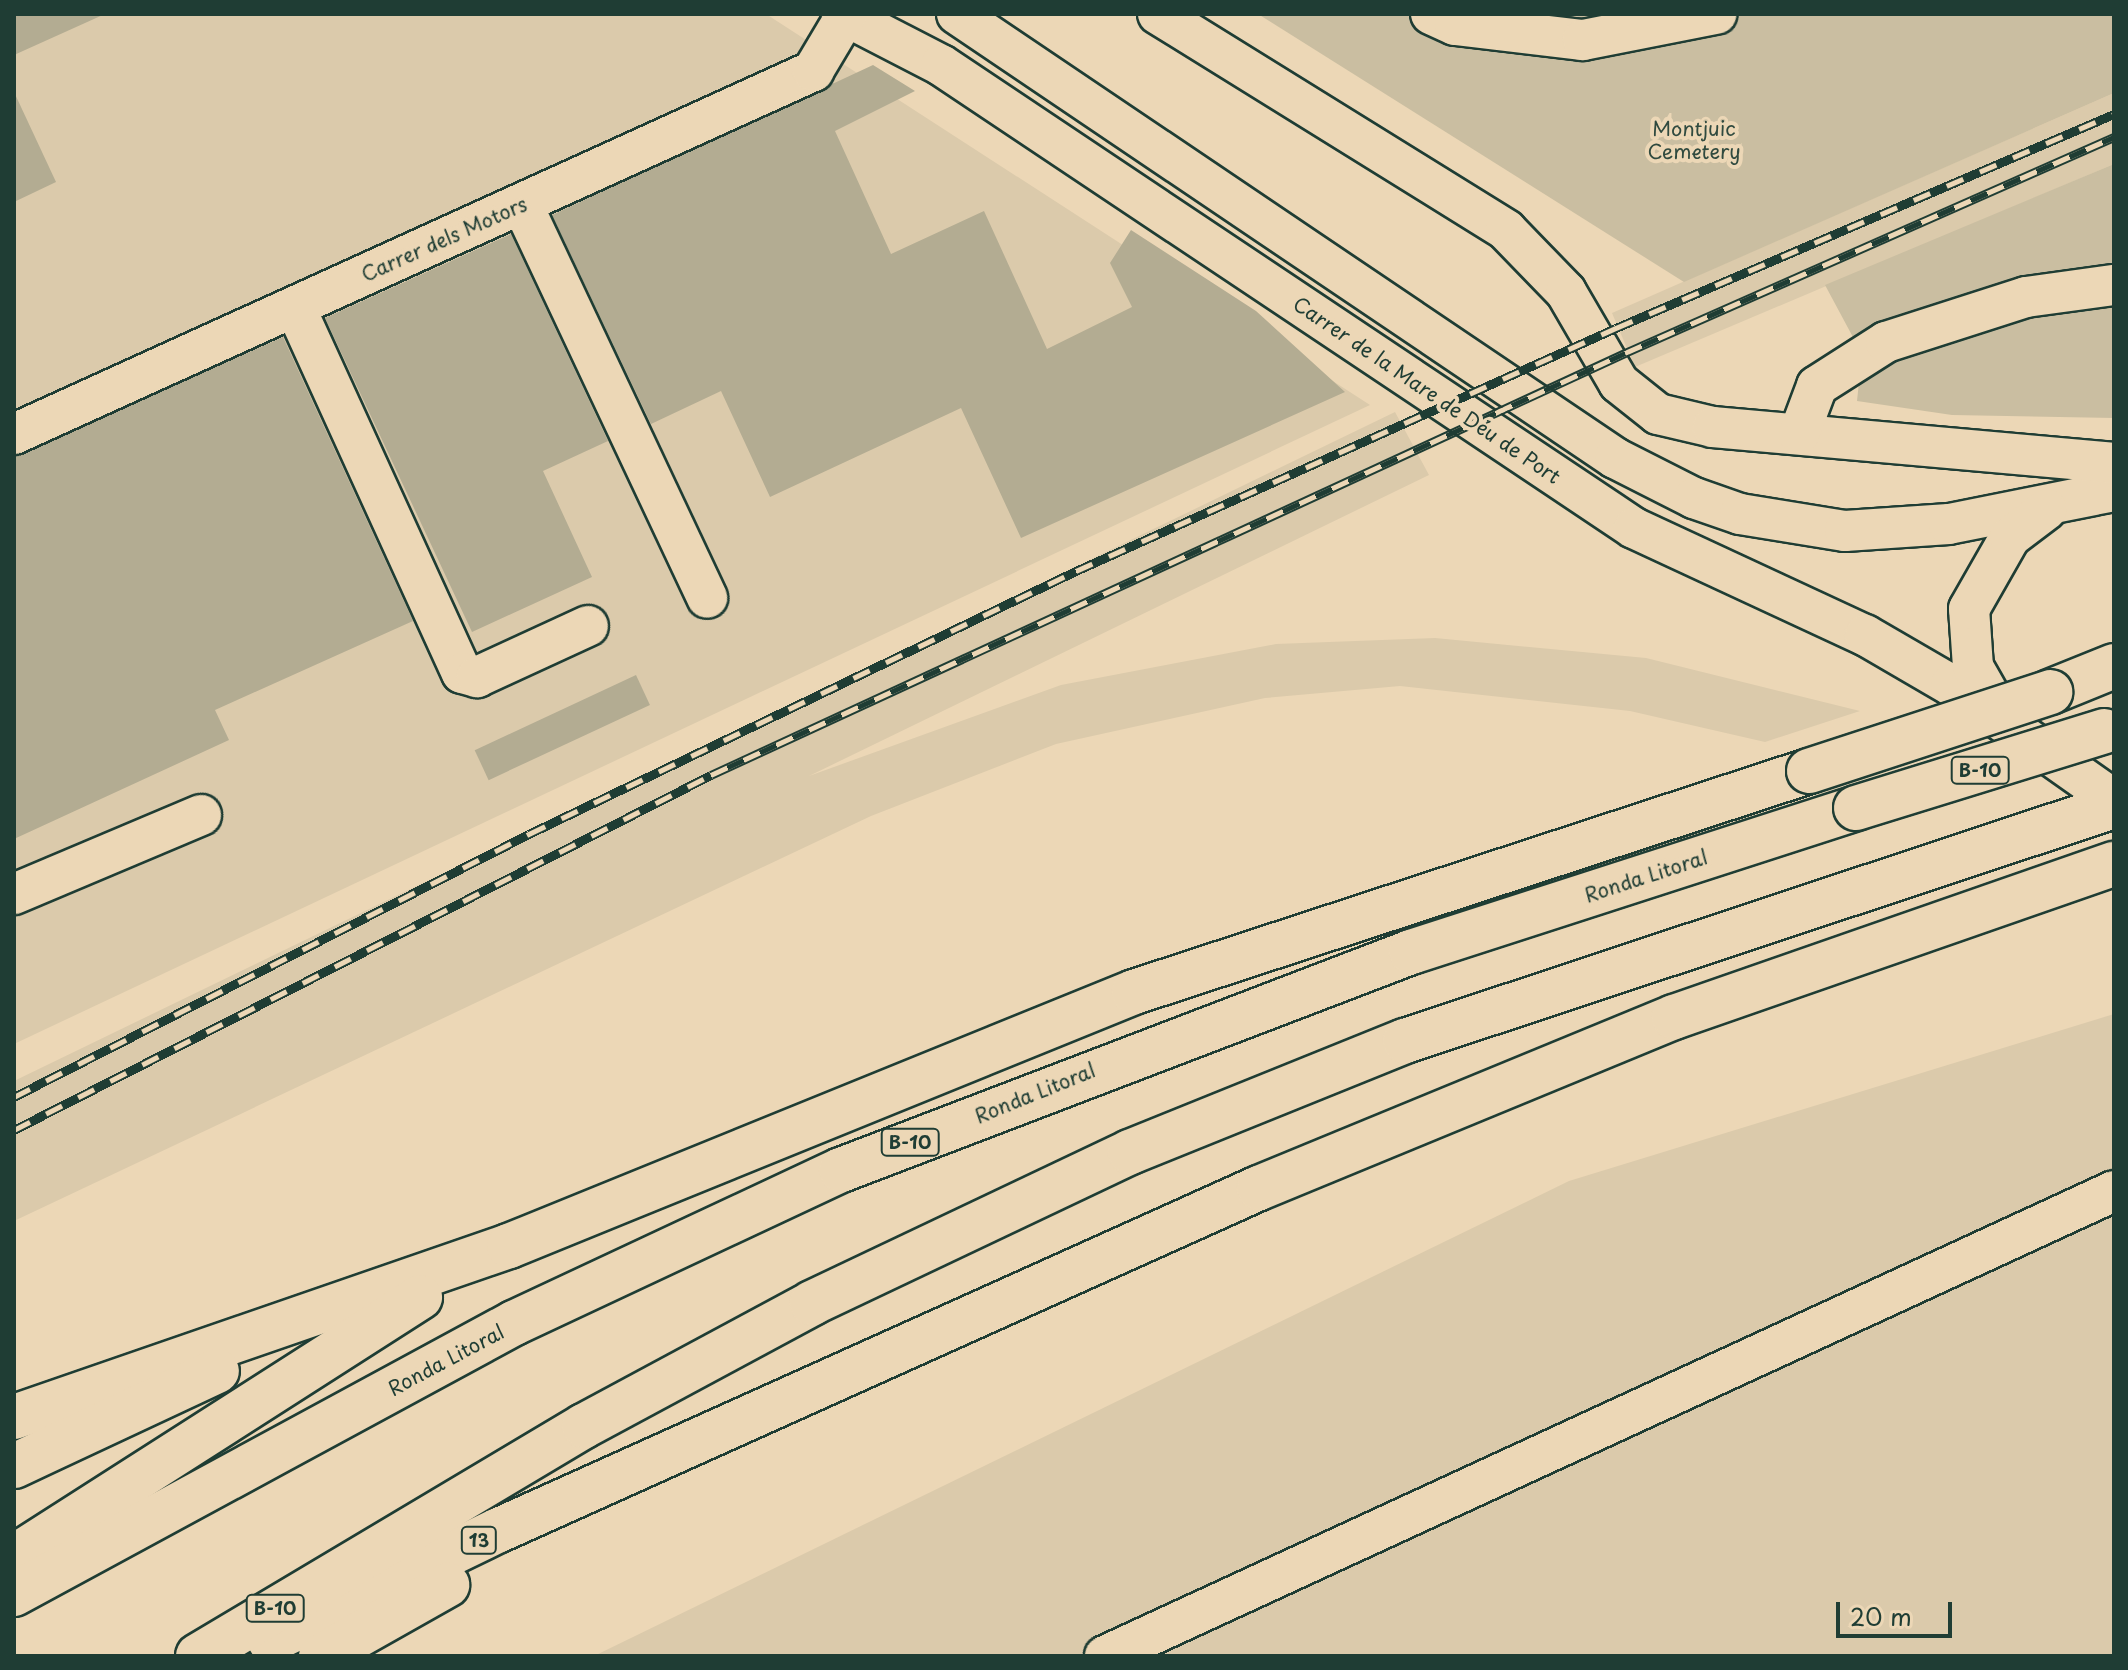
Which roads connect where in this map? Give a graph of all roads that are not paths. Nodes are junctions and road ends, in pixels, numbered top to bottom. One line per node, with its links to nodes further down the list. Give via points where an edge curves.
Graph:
1 (957, 14): 13 (street, Carrer de la Mare de Déu de Port, via 1615,458 1694,498 1740,514 1845,531 1949,524)
2 (1158, 14): 10 (street, via 1506,230 1566,292 1632,397 1685,423)
3 (1431, 14): 5 (street, via 1455,25 1583,40)
4 (845, 15): 6 (street, Carrer dels Motors, via 813,71); 20 (street, Carrer de la Mare de Déu de Port, via 941,65 1634,528 1865,635)
5 (1697, 16)
6 (522, 204): 8 (street, Carrer dels Motors); 14 (street)
7 (2114, 285): 10 (street, via 2026,297 1886,342 1817,386)
8 (295, 307): 9 (street, Carrer dels Motors); 15 (street, via 462,673 477,677)
9 (14, 434)
10 (1799, 434): 11 (street)
11 (2114, 463)
12 (2114, 491): 13 (street, Carrer de la Mare de Déu de Port)
13 (2057, 502): 20 (street, Carrer de la Mare de Déu de Port, via 2010,537 1969,609 1967,637 1980,686)
14 (707, 598)
15 (588, 626)
16 (2114, 666): 18 (highway)
17 (2114, 672): 18 (highway)
18 (2050, 692): 26 (highway, bridge, via 1134,992)
19 (2109, 729): 32 (highway, Ronda Litoral / B-10, bridge, via 1411,952 841,1170 514,1323)
20 (2026, 740): 21 (street, Carrer de la Mare de Déu de Port)
21 (2114, 803): 33 (highway, B-10, via 1405,1041 1086,1172 812,1303 584,1426)
22 (201, 815): 24 (street)
23 (2114, 864): 29 (highway, via 1994,901 1674,1017 1274,1182)
24 (14, 894)
25 (2114, 1191): 36 (street)
26 (509, 1246): 27 (highway); 31 (highway, via 244,1405)
27 (388, 1288): 28 (highway); 30 (highway)
28 (14, 1417)
29 (722, 1432): 34 (highway, 13); 35 (highway)
30 (14, 1466)
31 (14, 1557)
32 (14, 1594)
33 (198, 1656)
34 (239, 1656)
35 (321, 1656)
36 (1105, 1656)

